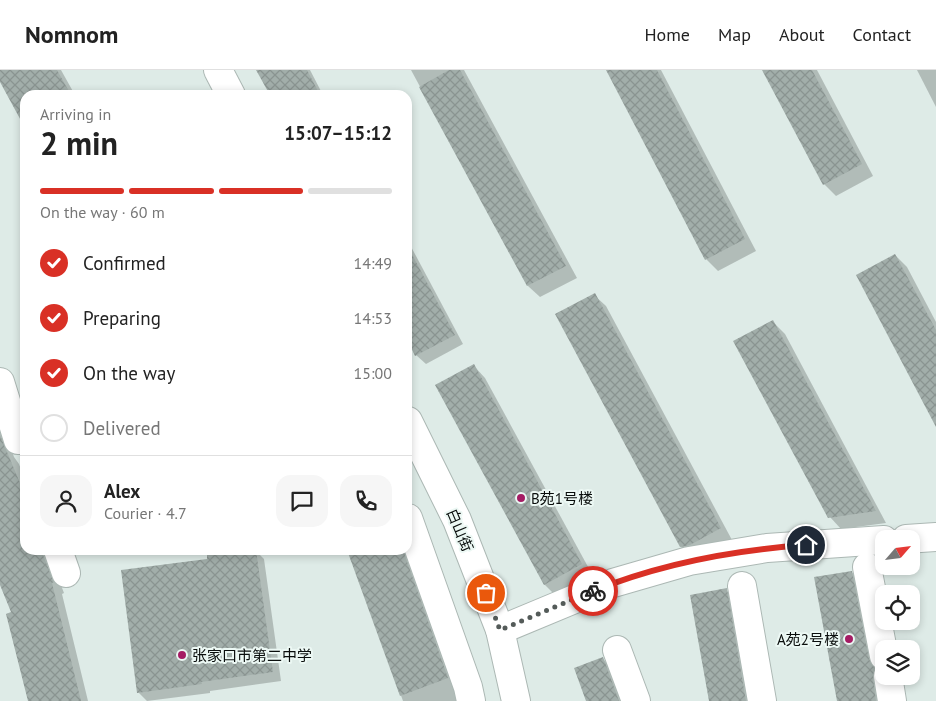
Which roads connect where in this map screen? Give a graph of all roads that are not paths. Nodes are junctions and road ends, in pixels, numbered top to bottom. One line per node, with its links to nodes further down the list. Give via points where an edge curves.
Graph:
1 (218, 70): 2 (street)
2 (228, 90)
3 (0, 382): 5 (street)
4 (412, 436): 12 (street, 白山街, via 457,520)
5 (20, 437)
6 (412, 529): 16 (street)
7 (936, 537): 8 (street)
8 (920, 538)
9 (875, 541): 12 (street, via 767,548 688,561 613,583)
10 (867, 567): 13 (street)
11 (742, 586): 19 (street)
12 (500, 630): 17 (street, 白山街)
13 (881, 640)
14 (618, 650): 18 (street)
15 (889, 685): 20 (street)
16 (471, 701)
17 (516, 701)
18 (636, 701)
19 (762, 701)
20 (892, 701)

